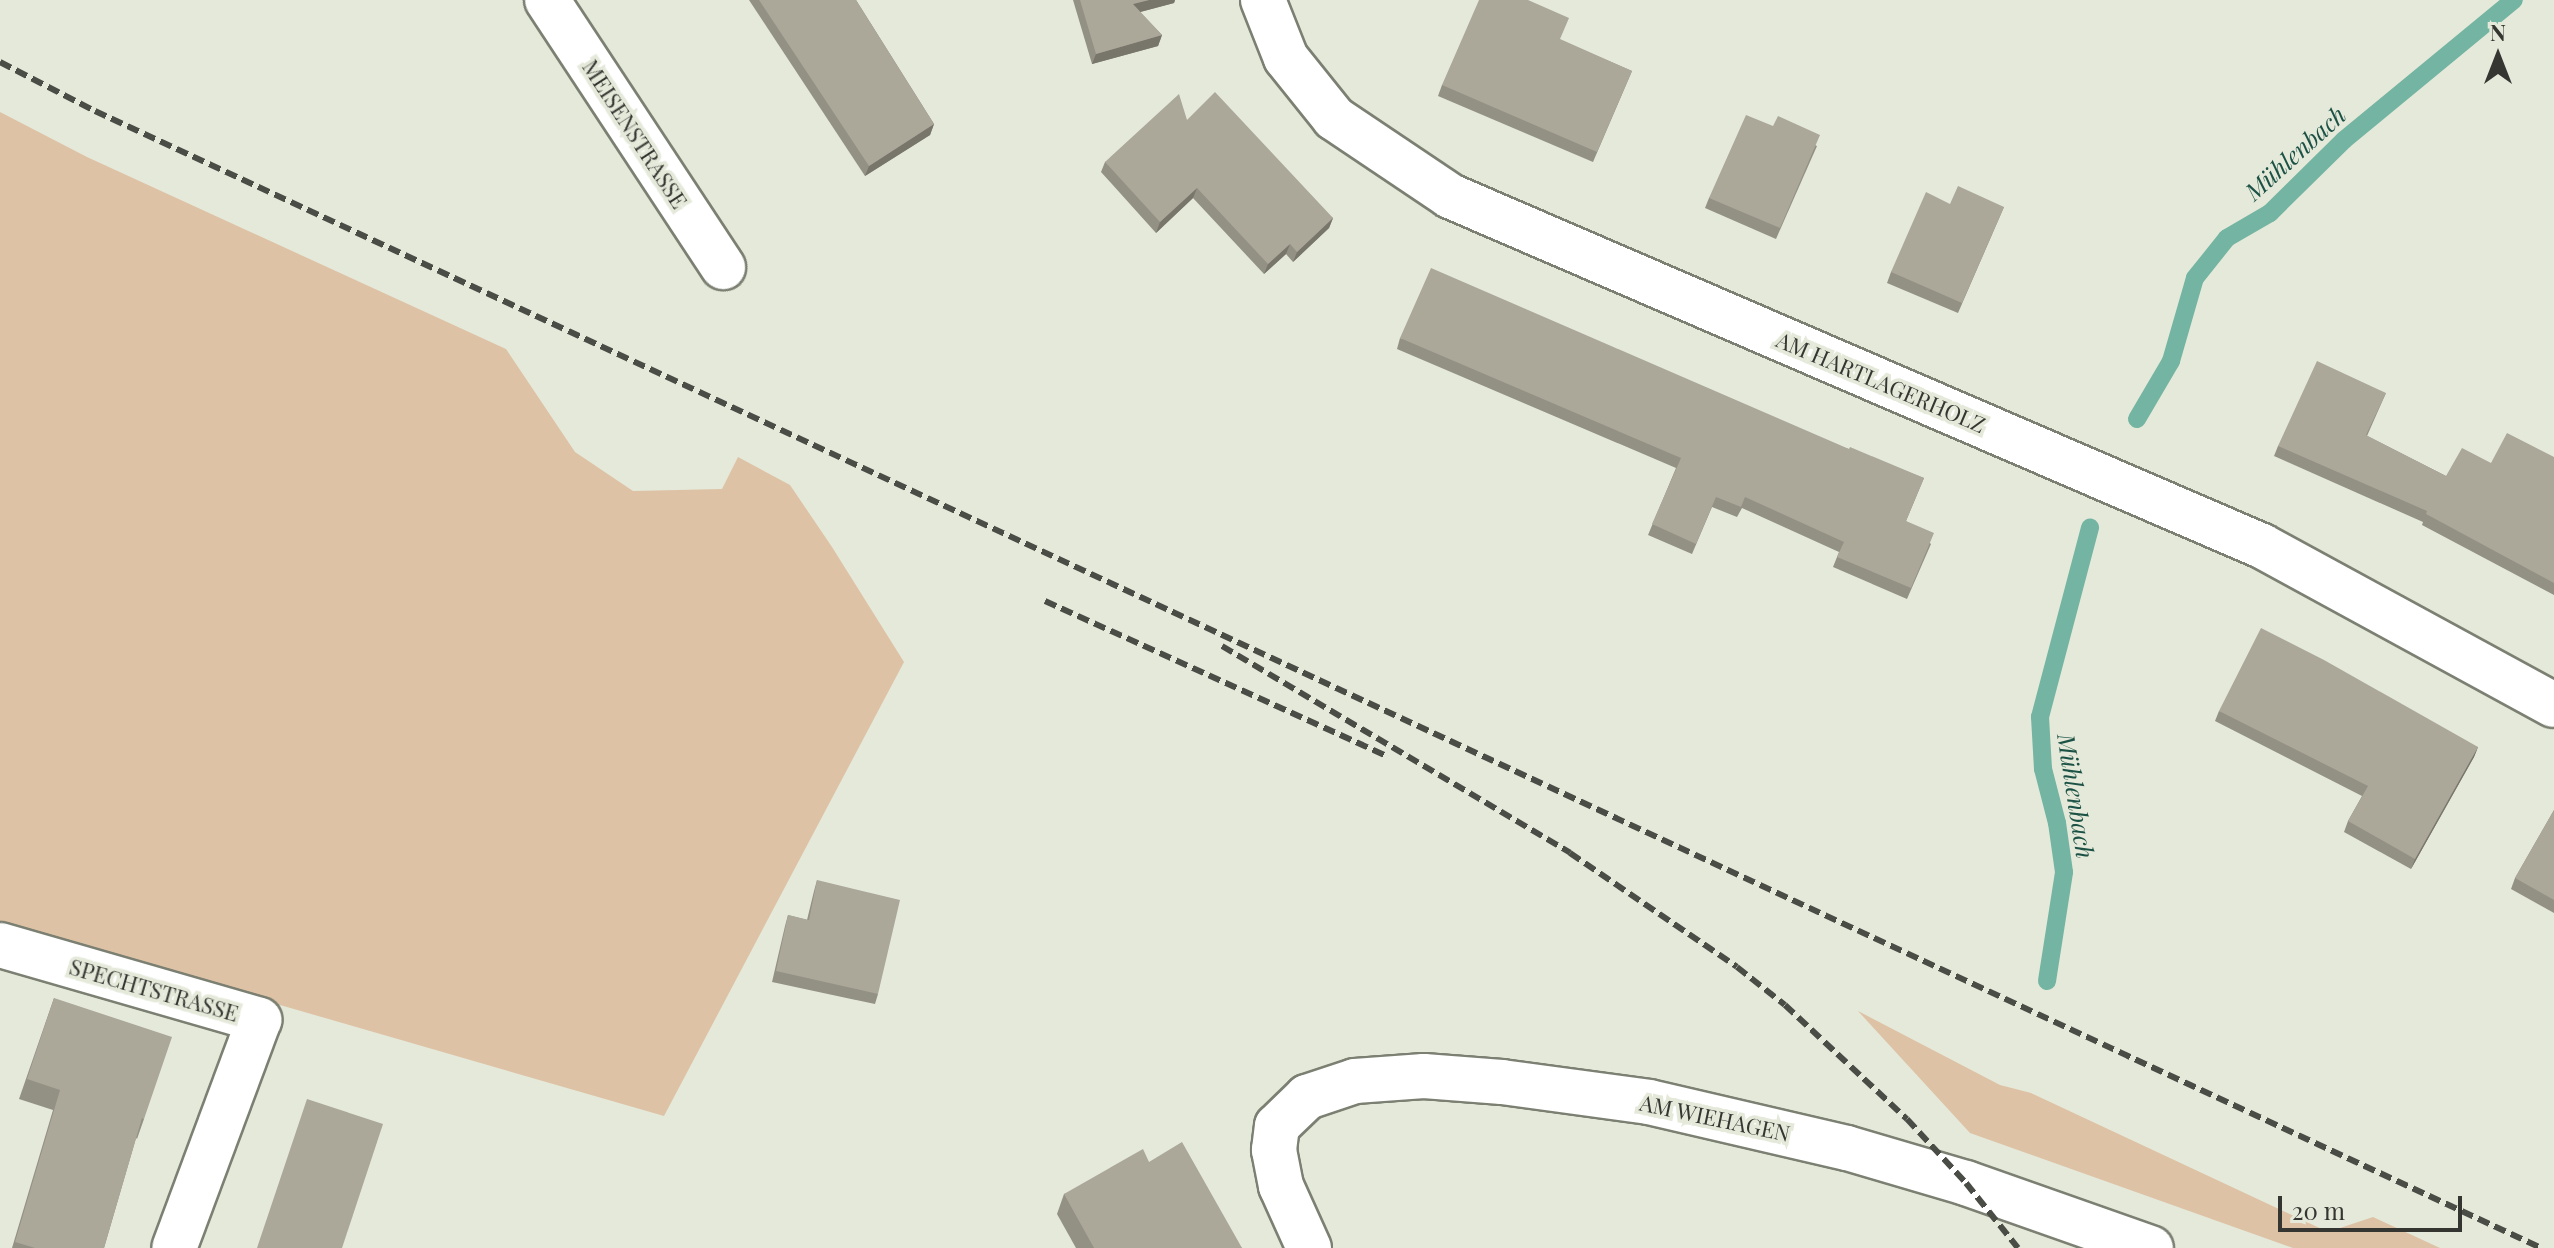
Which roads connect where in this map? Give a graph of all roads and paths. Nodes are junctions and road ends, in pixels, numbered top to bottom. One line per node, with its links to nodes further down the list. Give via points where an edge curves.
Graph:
1 (547, 0): 3 (street, MEISENSTRASSE)
2 (1263, 0): 4 (street, AM HARTLAGERHOLZ, via 1286,58 1334,118 1450,196 2262,546)
3 (723, 267)
4 (2554, 705)
5 (0, 945): 6 (street, SPECHTSTRASSE, via 259,1020)
6 (174, 1248)
7 (1309, 1248): 8 (street, AM WIEHAGEN, via 1281,1186 1274,1150 1277,1126 1307,1097 1355,1081 1424,1076 1634,1100 1847,1148)
8 (2151, 1248)

